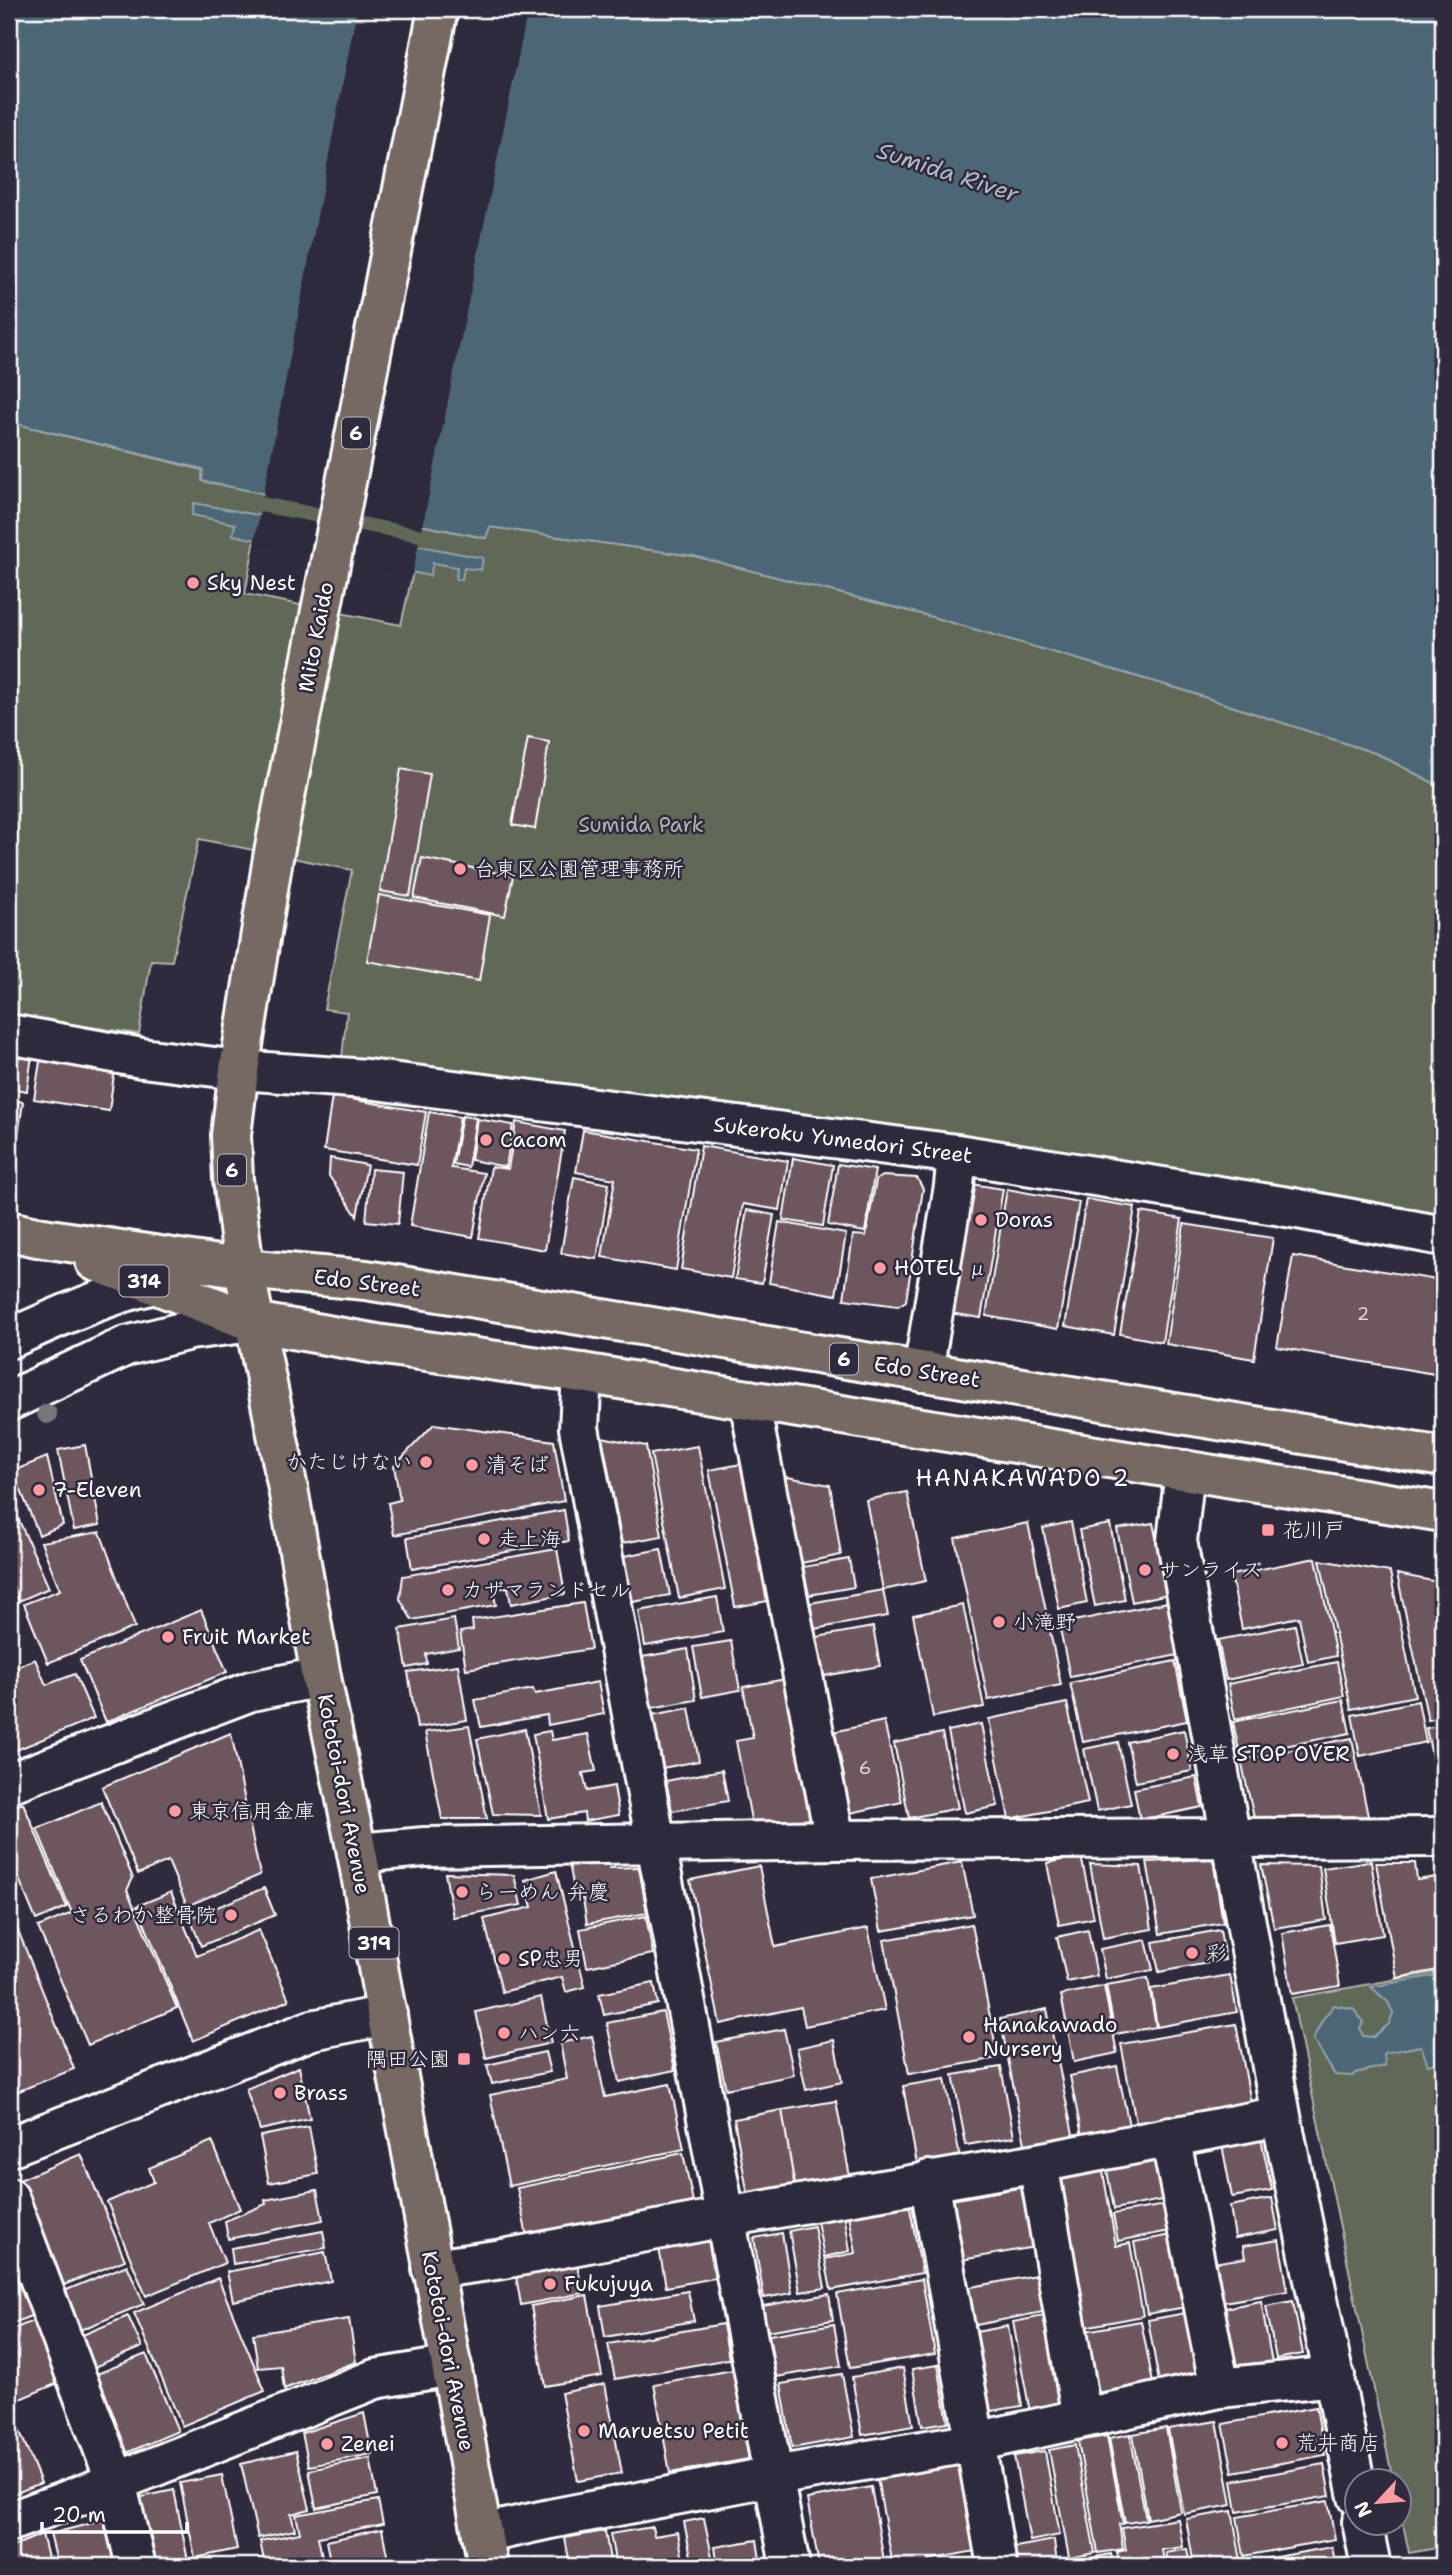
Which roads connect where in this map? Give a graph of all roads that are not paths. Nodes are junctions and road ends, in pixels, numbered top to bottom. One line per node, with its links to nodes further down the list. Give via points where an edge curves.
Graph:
1 (438, 9): 3 (main road, Mito Kaido / 6, via 273,858)
2 (9, 1034): 3 (street, Sukeroku Yumedori Street)
3 (239, 1070): 4 (street, Sukeroku Yumedori Street, via 367,1079); 7 (main road, Mito Kaido / 6, via 231,1135)
4 (957, 1154): 6 (street, Sukeroku Yumedori Street); 11 (street)
5 (23, 1234): 7 (main road, 314); 8 (main road, 314)
6 (1443, 1236)
7 (244, 1269): 8 (street); 9 (main road, Kototoi-dori Avenue / 319); 11 (main road, Edo Street / 6, via 366,1280)
8 (151, 1284): 9 (main road, 314); 10 (street, via 88,1304)
9 (253, 1322): 12 (main road); 14 (street, via 190,1330 126,1346); 18 (main road, Kototoi-dori Avenue / 319)
10 (9, 1339)
11 (923, 1371): 15 (main road, Edo Street / 6)
12 (582, 1373): 13 (main road); 23 (street, via 579,1428)
13 (749, 1400): 16 (main road); 22 (street)
14 (9, 1401)
15 (1443, 1457)
16 (1185, 1470): 17 (main road); 21 (street, via 1177,1541)
17 (1443, 1511)
18 (321, 1677): 19 (street, via 251,1690); 24 (main road, Kototoi-dori Avenue / 319)
19 (9, 1783)
20 (1443, 1837): 21 (street)
21 (1229, 1838): 22 (street); 26 (street)
22 (835, 1840): 23 (street)
23 (656, 1843): 24 (street, via 425,1847); 32 (street)
24 (357, 1853): 25 (main road, Kototoi-dori Avenue / 319)
25 (387, 2015): 28 (street, via 312,2029); 33 (main road, Kototoi-dori Avenue / 319)
26 (1281, 2116): 27 (street); 35 (street)
27 (1170, 2136): 29 (street); 36 (street)
28 (9, 2147)
29 (1038, 2163): 30 (street); 37 (street)
30 (929, 2180): 32 (street); 38 (street)
31 (9, 2198): 41 (street)
32 (726, 2217): 33 (street); 40 (street)
33 (432, 2269): 34 (main road, Kototoi-dori Avenue / 319)
34 (452, 2366): 41 (street, via 375,2379); 44 (main road, Kototoi-dori Avenue / 319)
35 (1335, 2376): 36 (street); 39 (street)
36 (1220, 2388): 37 (street)
37 (1082, 2418): 38 (street)
38 (975, 2442): 40 (street); 47 (street)
39 (1351, 2466)
40 (774, 2476): 44 (street, via 550,2519); 46 (street)
41 (116, 2482): 42 (street); 45 (street)
42 (9, 2522)
43 (1365, 2536): 48 (street)
44 (485, 2550)
45 (136, 2566)
46 (790, 2566)
47 (997, 2566)
48 (1371, 2566)

